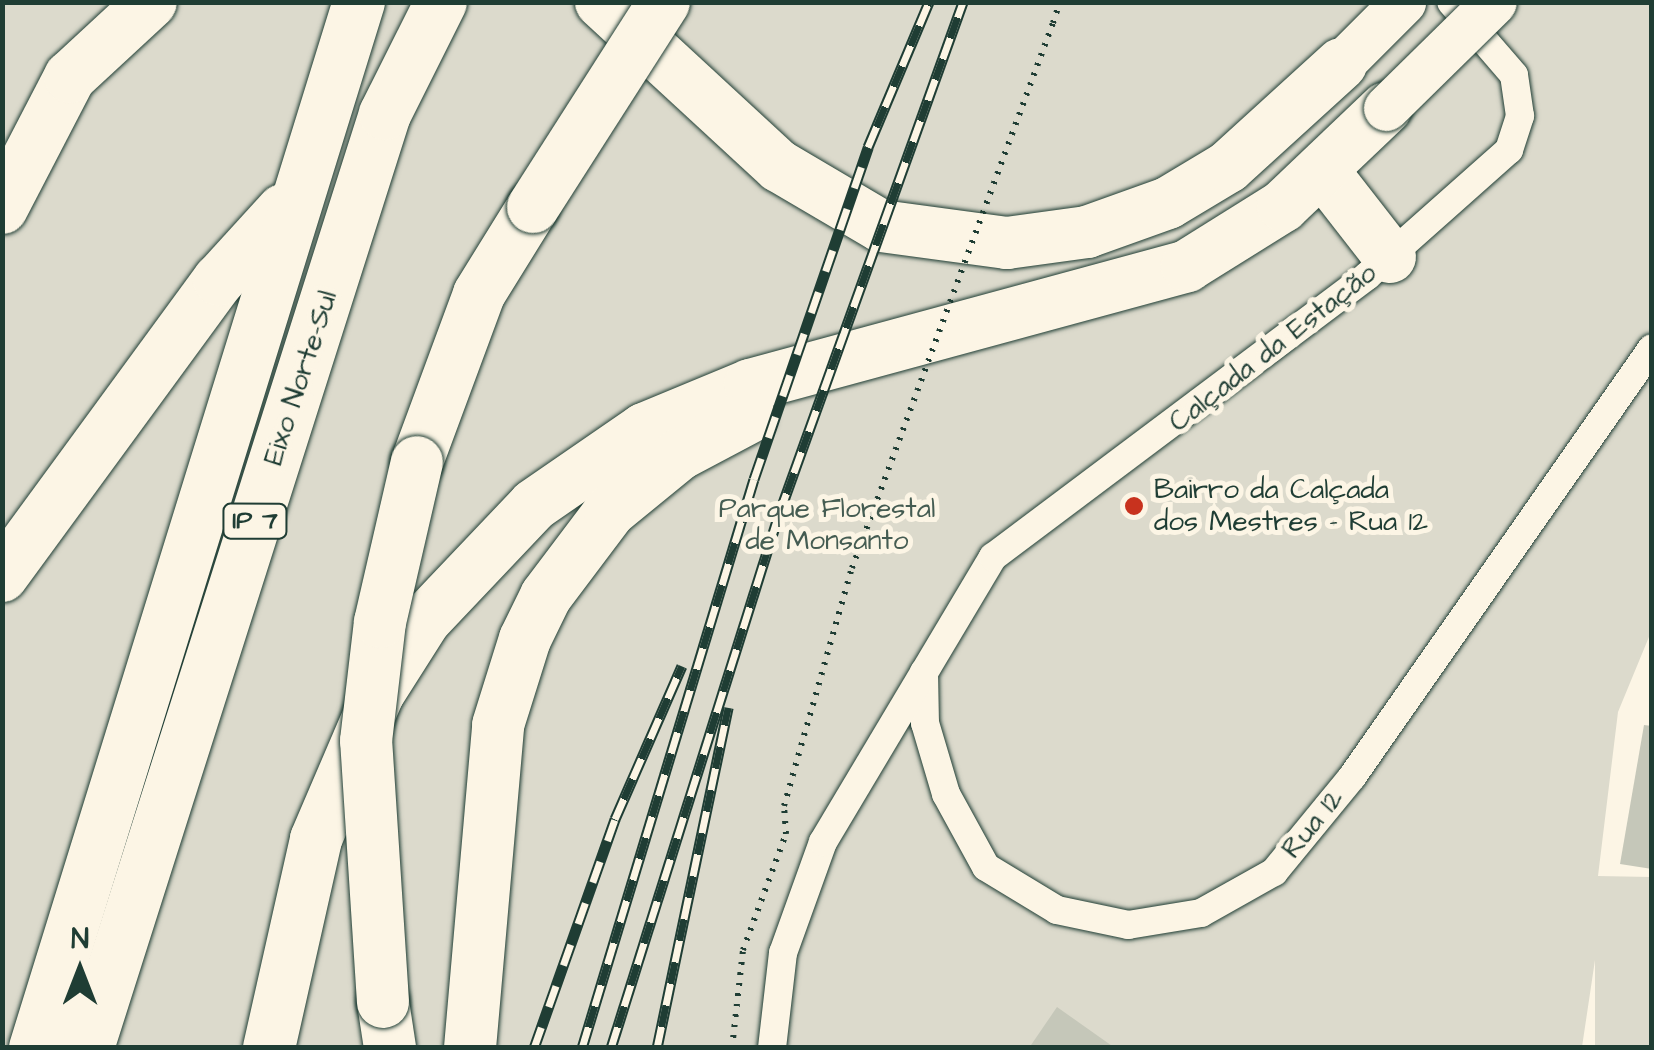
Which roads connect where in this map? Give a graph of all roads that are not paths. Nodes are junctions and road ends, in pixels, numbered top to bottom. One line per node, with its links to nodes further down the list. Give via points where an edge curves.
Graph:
1 (150, 2): 13 (highway, via 70,77)
2 (359, 2): 12 (highway, Eixo Norte-Sul / IP 7)
3 (441, 2): 22 (highway, Eixo Norte-Sul / IP 7, via 386,114)
4 (601, 2): 9 (highway, via 779,166 881,226 1007,242 1087,232 1168,203 1228,167)
5 (664, 2): 20 (highway, bridge, via 478,294 417,462 380,622 366,741)
6 (1403, 2): 9 (main road)
7 (1450, 2): 14 (street, Calçada da Estação, via 1514,75 1520,116 1498,166)
8 (1494, 2): 10 (main road, bridge)
9 (1340, 64)
10 (1386, 108): 11 (highway)
11 (1323, 171): 14 (highway); 15 (highway, via 1187,266)
12 (294, 197): 17 (highway, via 220,280); 21 (highway, Eixo Norte-Sul / IP 7)
13 (2, 208)
14 (1390, 256): 18 (street, Calçada da Estação, via 992,557)
15 (986, 325): 19 (highway, via 714,398 644,429 562,484 470,566 424,620 378,694); 25 (highway, via 708,436 646,479 575,552 525,639 498,725)
16 (1652, 348): 18 (street, Rua 12, via 1352,777 1274,872 1202,913 1128,925 1057,910 986,867 946,794 925,723)
17 (2, 576)
18 (924, 670): 26 (street, Calçada da Estação, via 823,842 783,953)
19 (316, 840): 23 (highway); 24 (highway)
20 (383, 1032)
21 (36, 1048)
22 (88, 1048)
23 (269, 1048)
24 (307, 1048)
25 (470, 1048)
26 (772, 1048)

